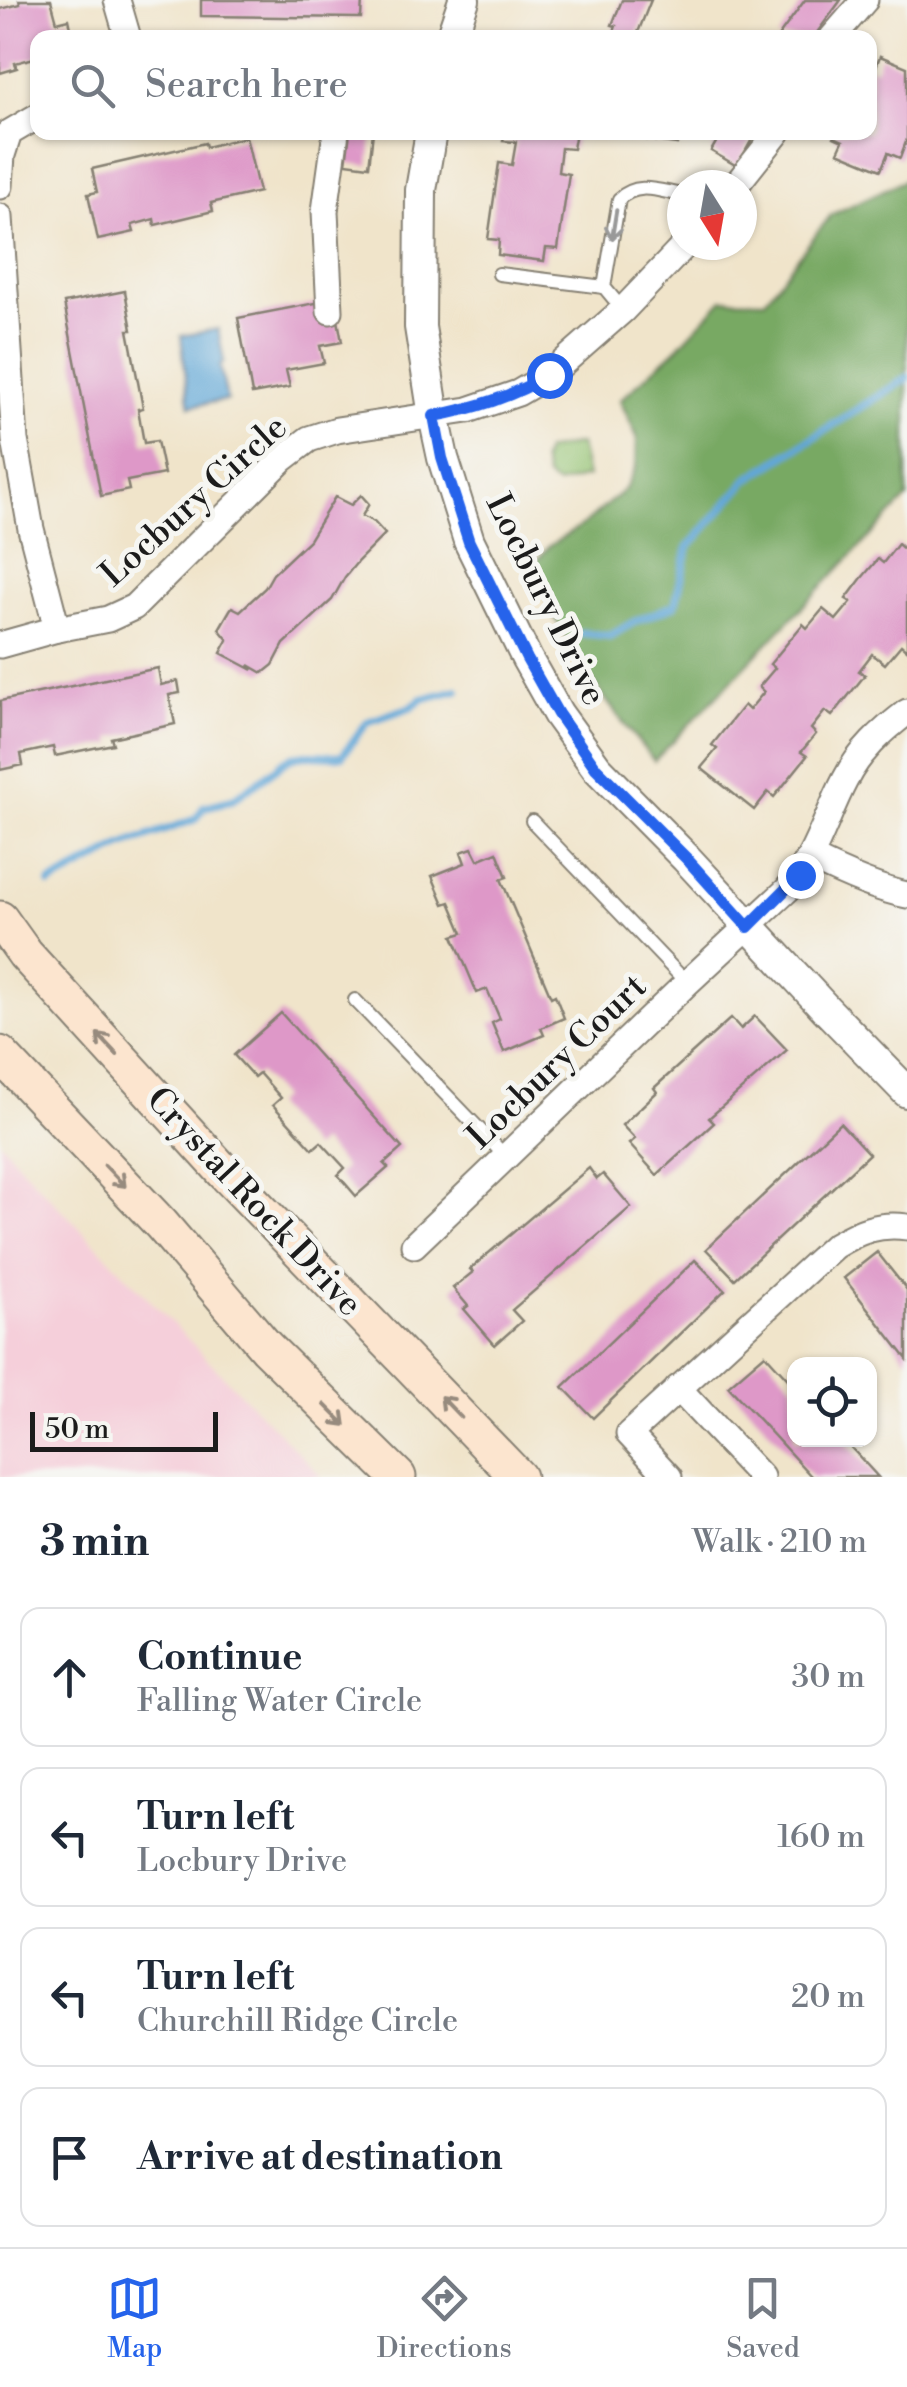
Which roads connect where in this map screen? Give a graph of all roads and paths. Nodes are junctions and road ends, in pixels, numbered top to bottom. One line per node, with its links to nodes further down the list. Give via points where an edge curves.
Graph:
1 (117, 0): 4 (street)
2 (464, 0): 5 (street)
3 (865, 0): 6 (street)
4 (126, 30)
5 (453, 30)
6 (839, 30)
7 (30, 121): 12 (street, via 9,134)
8 (335, 140): 19 (street, via 325,211)
9 (430, 140): 20 (street, Locbury Drive, via 421,190 420,326)
10 (772, 140): 11 (street)
11 (748, 170)
12 (0, 186)
13 (667, 192): 17 (lane, one-way to 17, via 641,188 619,199)
14 (0, 217): 21 (street, Locbury Circle, via 15,440)
15 (671, 260): 18 (street, Locbury Circle)
16 (499, 274): 17 (lane)
17 (604, 288): 18 (lane)
18 (623, 310): 20 (street, Locbury Circle, via 549,375 518,393)
19 (330, 311)
20 (434, 416): 21 (street, Locbury Circle, via 309,439 134,607); 28 (street, Locbury Drive, via 469,542 558,714 596,768)
21 (58, 630): 22 (street, Locbury Circle)
22 (0, 645)
23 (907, 712): 25 (street, Locbury Court, via 862,752)
24 (532, 821): 29 (lane)
25 (811, 858): 26 (street); 28 (street, Locbury Court)
26 (907, 895)
27 (0, 918): 38 (main road, Crystal Rock Drive, one-way to 27, via 225,1173 25,954)
28 (748, 927): 29 (street, Locbury Court); 32 (street, Locbury Drive)
29 (687, 983): 33 (street, Locbury Court)
30 (355, 1000): 33 (lane)
31 (0, 1054): 37 (main road, one-way to 37, via 266,1347)
32 (907, 1092)
33 (507, 1158): 35 (street, Locbury Court)
34 (907, 1227): 36 (street, via 861,1230 834,1246)
35 (414, 1246)
36 (678, 1388): 39 (street, via 629,1434); 40 (street)
37 (398, 1477)
38 (518, 1477)
39 (668, 1477)
40 (761, 1477)

